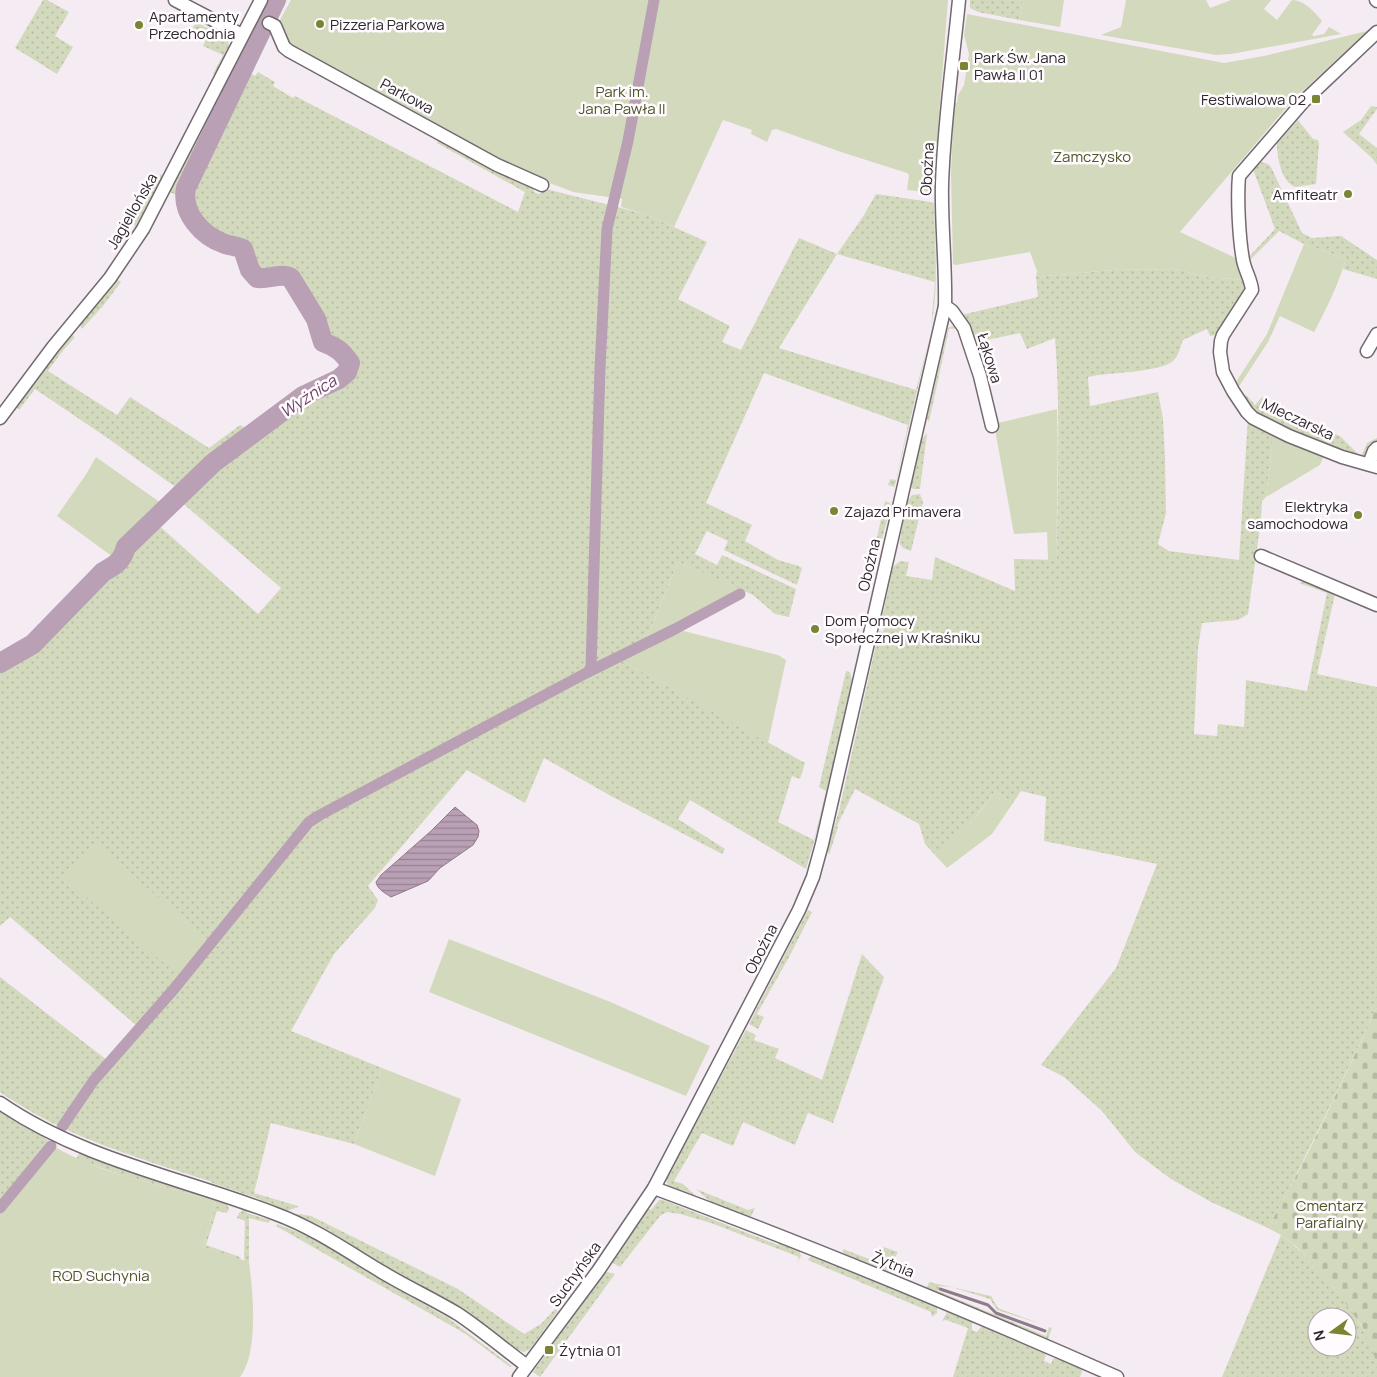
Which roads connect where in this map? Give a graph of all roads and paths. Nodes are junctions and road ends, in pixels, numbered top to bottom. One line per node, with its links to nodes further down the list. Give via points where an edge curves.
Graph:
1 (175, 0): 6 (street)
2 (261, 0): 4 (street, Jagiellońska)
3 (959, 0): 8 (street, Oboźna, via 942,184)
4 (261, 19): 6 (street, Jagiellońska); 7 (street, Parkowa, via 275,26 284,47 297,56 497,165)
5 (1377, 32): 14 (street, Mleczarska, via 1302,102 1239,176 1243,261 1252,290 1221,342 1221,362 1226,380 1247,412 1257,421 1327,451)
6 (242, 35): 11 (street, Jagiellońska, via 143,229 110,278)
7 (542, 185)
8 (945, 306): 12 (street, Łąkowa, via 964,328); 18 (street, Oboźna, via 813,877 791,927)
9 (1377, 334): 10 (street)
10 (1367, 351)
11 (0, 418)
12 (992, 426)
13 (1377, 448): 14 (street)
14 (1373, 465)
15 (1261, 556): 16 (street)
16 (1377, 605)
17 (0, 1103): 19 (street, via 45,1130 116,1161 305,1226 458,1314)
18 (654, 1188): 19 (street, Suchyńska, via 603,1264); 21 (street, Żytnia, via 879,1276)
19 (527, 1366): 20 (street, Suchyńska)
20 (519, 1377)
21 (1117, 1377)

